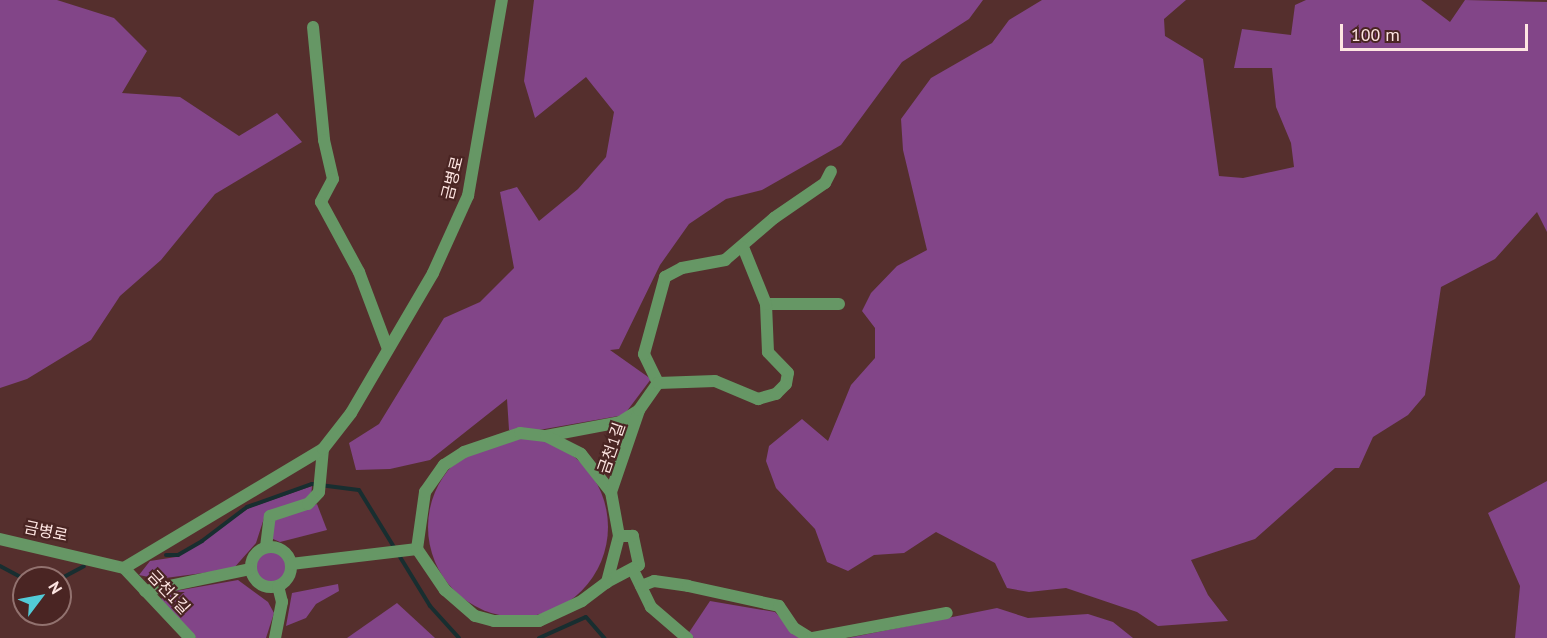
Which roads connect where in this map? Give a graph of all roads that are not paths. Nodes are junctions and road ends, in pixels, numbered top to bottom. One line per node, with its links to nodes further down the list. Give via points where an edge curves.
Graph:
1 (502, 0): 7 (street, 금병로, via 468,196 433,273)
2 (313, 27): 7 (street, via 324,140 333,179 321,202 359,272)
3 (831, 171): 4 (street, via 825,183 774,218)
4 (743, 247): 5 (street); 8 (street, via 715,265 681,268 665,277 644,354)
5 (766, 304): 6 (street); 8 (street, via 768,352 788,373 786,384 776,394 758,399 715,381)
6 (838, 304)
7 (388, 349): 11 (street, 금병로)
8 (658, 383): 9 (street, 금천1길)
9 (639, 410): 10 (street, via 620,422); 12 (street, 금천1길)
10 (546, 436): 12 (street, 금천1길, via 581,454); 16 (street, 금천1길, via 520,433 489,440 444,465 424,492)
11 (323, 448): 15 (street, via 321,486 308,504 270,516); 18 (street, 금병로)
12 (611, 492): 13 (street)
13 (619, 536): 20 (street, via 633,536 640,555 639,565); 21 (street)
14 (0, 539): 18 (street, 금병로)
15 (266, 547): 17 (street, via 285,552); 19 (street, via 252,557)
16 (413, 549): 17 (street); 21 (street, via 460,605 494,621 538,621 582,601)
17 (291, 564): 22 (street, via 288,578)
18 (124, 568): 24 (street, 금천1길)
19 (250, 569): 22 (street, via 260,584); 24 (street)
20 (633, 570): 21 (street); 23 (street)
21 (607, 582)
22 (278, 586): 27 (street, via 282,602)
23 (641, 586): 28 (street, via 657,614); 29 (street, via 654,581 779,606 794,628)
24 (145, 591): 26 (street, 금천1길)
25 (947, 613): 29 (street)
26 (190, 638)
27 (275, 638)
28 (687, 638)
29 (812, 638)

